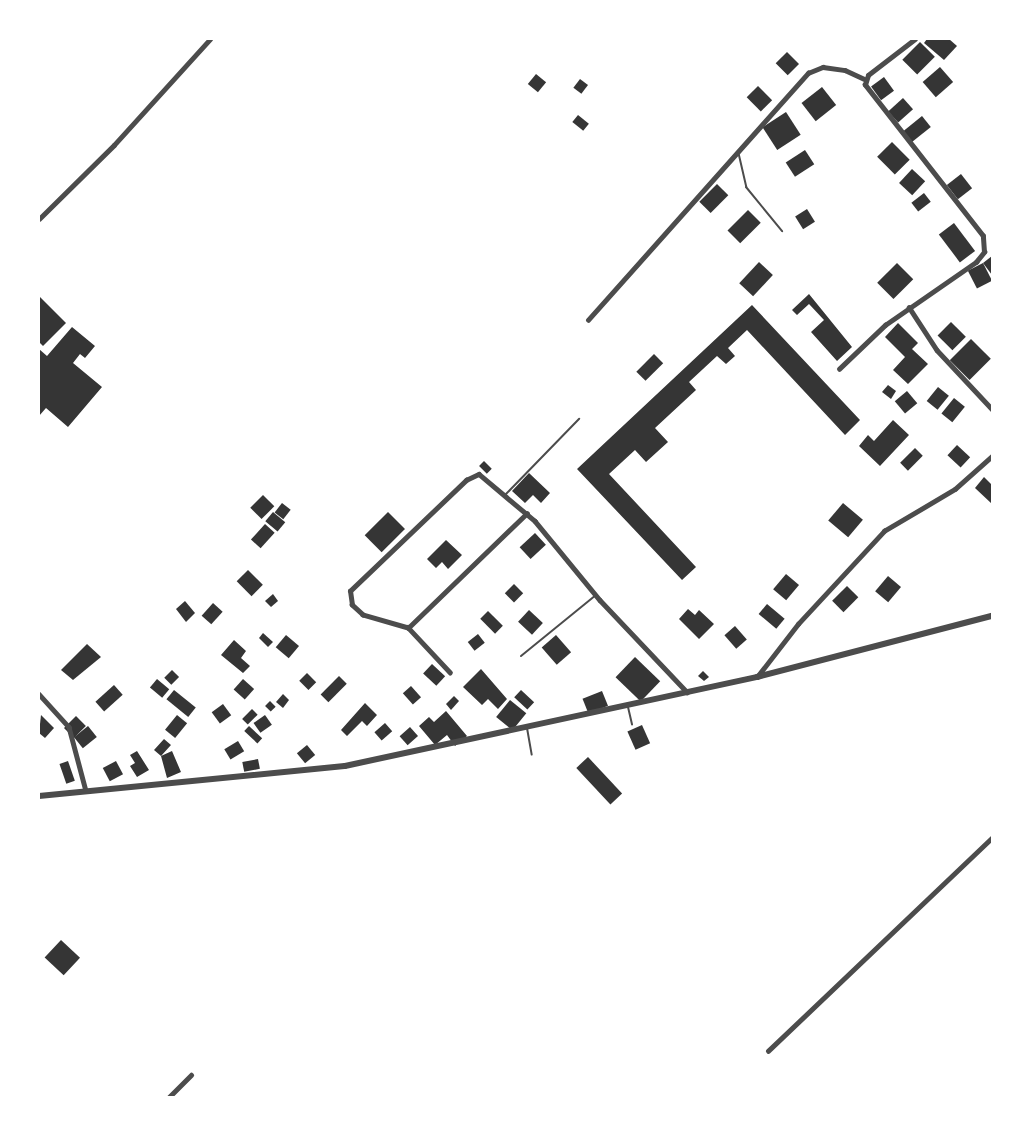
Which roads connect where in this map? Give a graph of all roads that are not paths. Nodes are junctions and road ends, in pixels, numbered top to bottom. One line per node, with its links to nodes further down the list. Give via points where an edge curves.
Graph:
1 (210, 39): 5 (street, via 114,145)
2 (915, 39): 3 (street)
3 (864, 79): 4 (street, via 845,70 815,68); 7 (street, via 867,88 958,201 986,244 976,262)
4 (738, 151): 6 (lane, via 746,187); 8 (street)
5 (39, 219)
6 (782, 231)
7 (909, 307): 9 (street); 10 (street, via 937,350)
8 (588, 320)
9 (838, 369)
10 (992, 409)
11 (579, 419): 13 (lane)
12 (992, 456): 20 (street, via 955,489 884,531 798,624)
13 (506, 494): 14 (street); 17 (street, via 485,476 470,477 350,591 352,605 363,615)
14 (527, 513): 15 (street); 17 (street)
15 (596, 595): 18 (lane); 21 (street)
16 (992, 616): 20 (street)
17 (408, 628): 19 (street)
18 (522, 656)
19 (450, 673)
20 (757, 677): 21 (street)
21 (687, 692): 23 (street)
22 (39, 694): 27 (street, via 69,727)
23 (628, 708): 24 (lane); 25 (street)
24 (632, 725)
25 (527, 727): 26 (lane); 27 (street, via 345,766)
26 (532, 755)
27 (86, 791): 28 (street)
28 (39, 796)
29 (992, 838): 30 (street)
30 (768, 1051)
31 (191, 1075): 32 (street)
32 (169, 1097)

